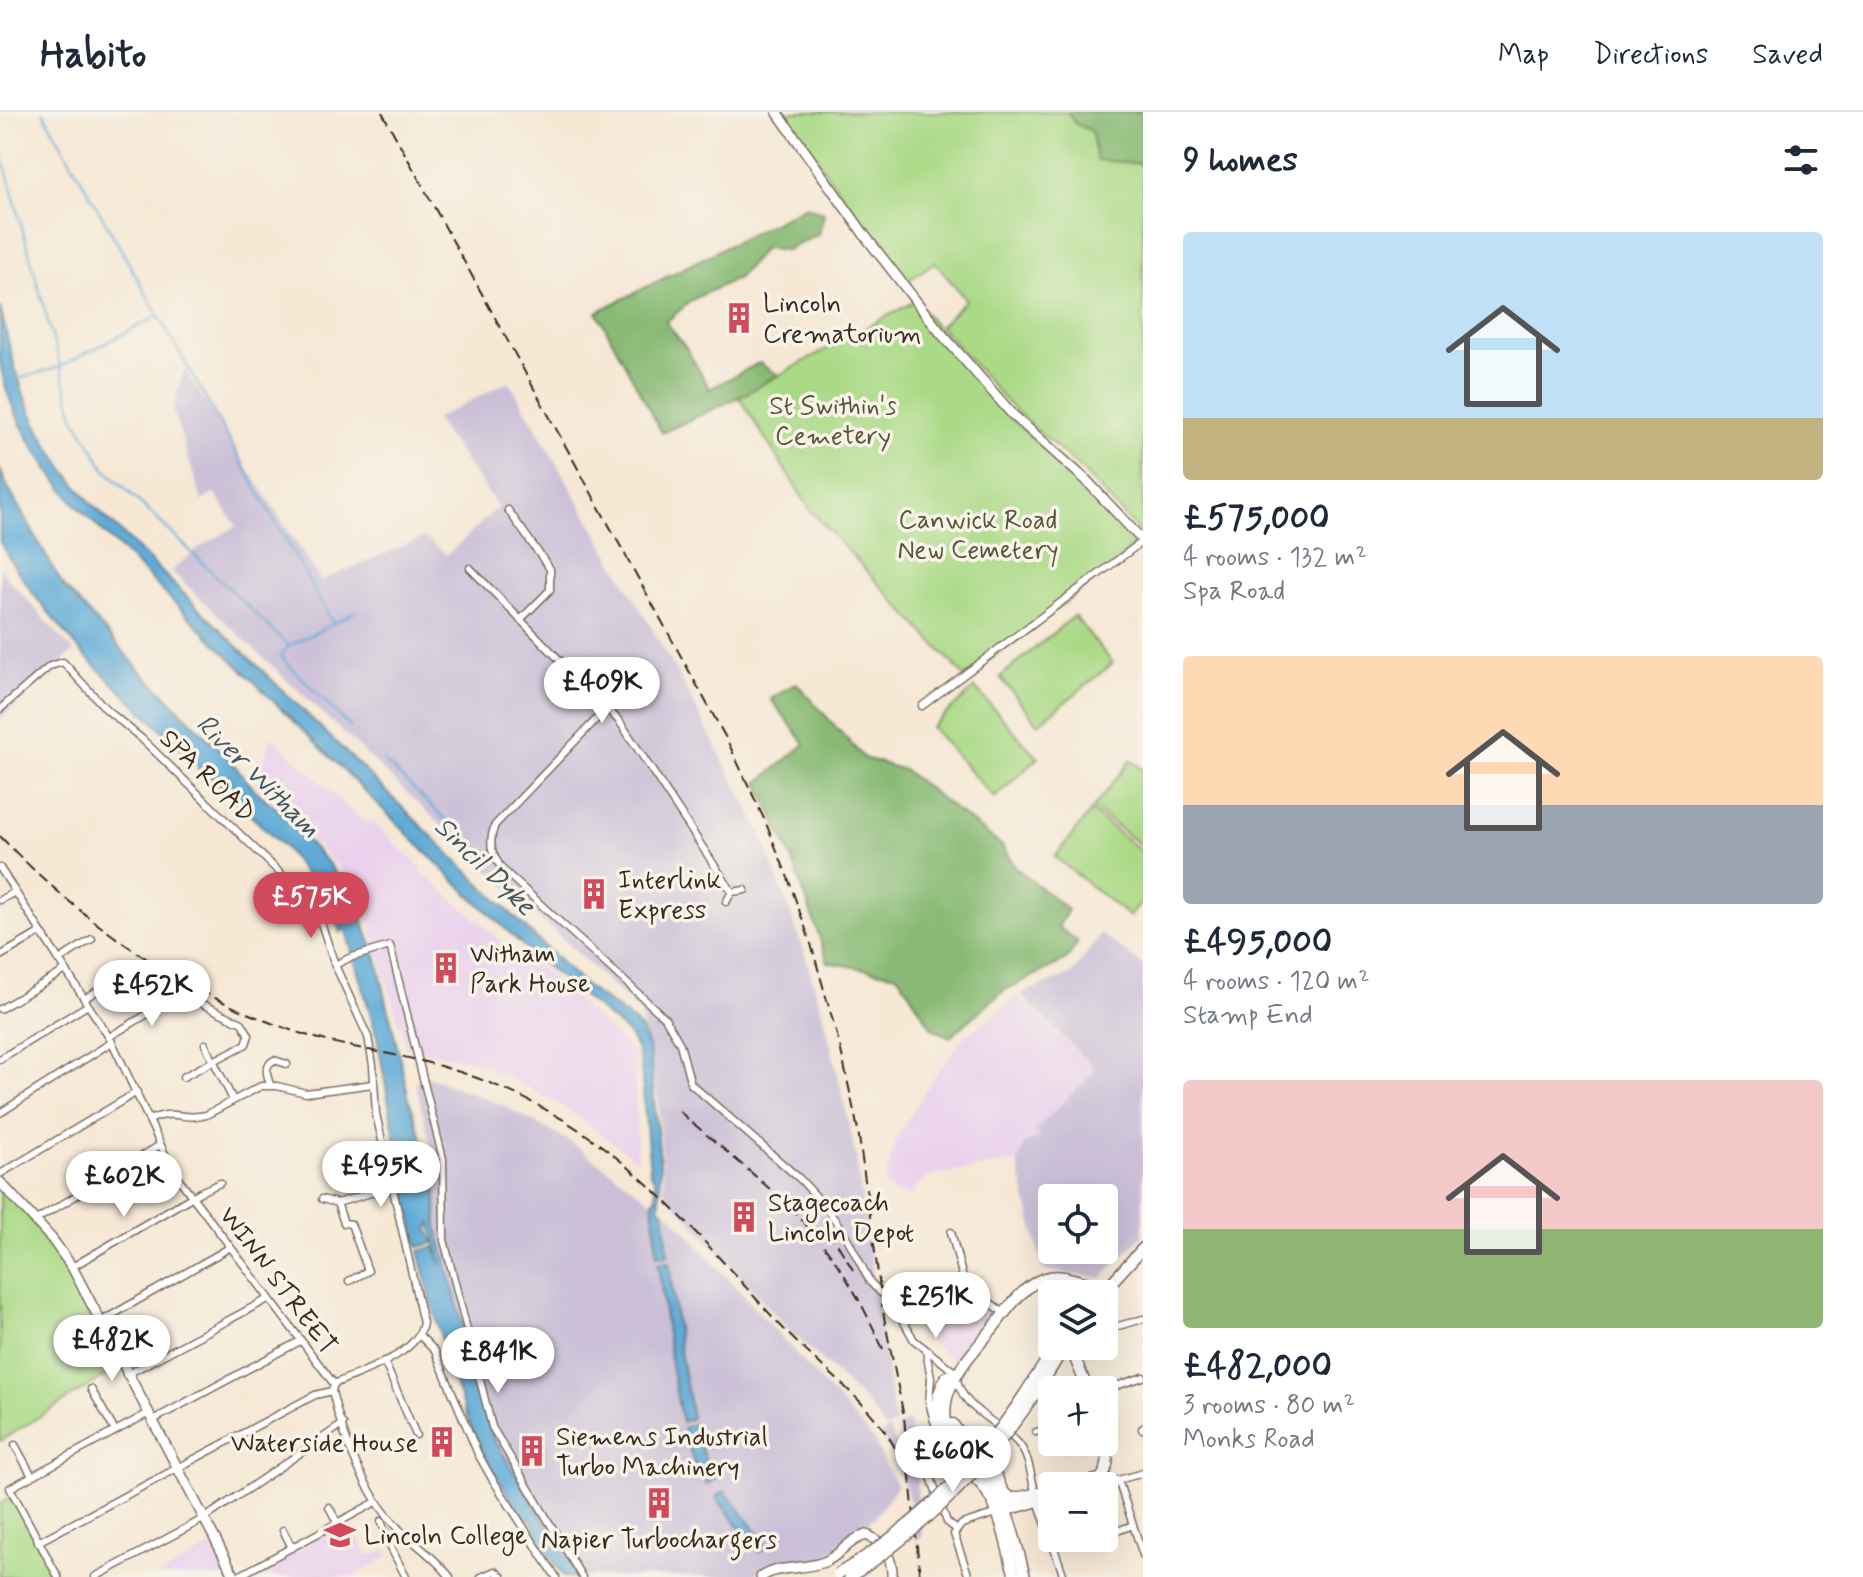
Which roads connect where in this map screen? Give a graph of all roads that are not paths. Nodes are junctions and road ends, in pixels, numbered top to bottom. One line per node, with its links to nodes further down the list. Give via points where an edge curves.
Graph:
1 (777, 112): 3 (main road, via 940,332 1013,415 1086,480)
2 (508, 510): 5 (street, via 550,569 550,590)
3 (1143, 541): 6 (street)
4 (470, 568): 5 (street)
5 (520, 620): 7 (street)
6 (922, 706)
7 (607, 708): 12 (street); 61 (street, via 495,825 492,853 502,869 665,1018 680,1044 691,1084 825,1206 870,1282)
8 (0, 709): 20 (street, SPA ROAD, via 50,666 63,662 107,710 314,903)
9 (0, 868): 11 (street, WINN STREET)
10 (745, 890): 12 (street)
11 (15, 892): 13 (street); 15 (street, WINN STREET)
12 (732, 892): 14 (street)
13 (0, 900)
14 (726, 902)
15 (41, 932): 17 (street); 18 (street, WINN STREET)
16 (92, 939): 18 (street)
17 (0, 956)
18 (59, 960): 21 (street, WINN STREET)
19 (139, 965): 22 (street)
20 (335, 965): 30 (street, SPA ROAD, via 366,1031); 111 (street, via 390,946 443,1159 444,1240 492,1427)
21 (66, 970): 22 (street, WINN STREET); 23 (street)
22 (86, 1002): 24 (street, WINN STREET); 26 (street)
23 (0, 1009)
24 (110, 1040): 27 (street, via 181,994 242,1023 249,1035 246,1044); 32 (street, WINN STREET); 34 (street)
25 (205, 1044): 27 (street)
26 (0, 1059)
27 (213, 1062): 29 (street); 33 (street)
28 (287, 1064): 31 (street, via 268,1064)
29 (183, 1077)
30 (373, 1084): 31 (street, via 306,1093); 40 (street, SPA ROAD)
31 (270, 1085): 33 (street)
32 (137, 1092): 35 (street, WINN STREET); 37 (street)
33 (233, 1100): 35 (street, via 196,1118 175,1112)
34 (0, 1113)
35 (149, 1120): 36 (street, WINN STREET)
36 (160, 1145): 41 (street, WINN STREET); 44 (street)
37 (0, 1174)
38 (0, 1182): 44 (main road)
39 (220, 1183): 41 (street)
40 (391, 1187): 43 (street); 59 (street, SPA ROAD, via 422,1311)
41 (192, 1197): 46 (street, WINN STREET); 48 (street)
42 (322, 1199): 43 (street)
43 (337, 1203): 52 (street, via 344,1223 351,1224 368,1271)
44 (36, 1220): 48 (main road)
45 (951, 1232): 55 (street, via 964,1282)
46 (229, 1248): 54 (street, WINN STREET); 57 (street)
47 (1143, 1248): 51 (main road)
48 (72, 1267): 57 (main road)
49 (1042, 1280): 50 (main road)
50 (1079, 1280)
51 (1114, 1280)
52 (349, 1281)
53 (1038, 1281): 55 (main road)
54 (268, 1299): 60 (street, WINN STREET); 69 (street)
55 (1005, 1314): 68 (main road)
56 (1143, 1319): 58 (street)
57 (100, 1322): 69 (main road)
58 (1118, 1326)
59 (420, 1336): 65 (street); 110 (street, via 435,1351 478,1454)
60 (300, 1341): 74 (street, WINN STREET); 76 (street)
61 (926, 1351): 68 (street); 78 (street)
62 (1049, 1360): 72 (main road)
63 (1058, 1360): 67 (main road)
64 (1075, 1360): 66 (main road)
65 (384, 1361): 74 (street); 80 (street)
66 (1079, 1367): 67 (main road, via 1066,1363); 70 (main road)
67 (1052, 1368): 72 (main road)
68 (956, 1373): 78 (main road, via 940,1388); 86 (street, via 970,1405 1021,1447); 88 (main road, via 945,1404 957,1433 993,1469 1004,1494)
69 (126, 1375): 76 (main road)
70 (1083, 1376)
71 (1143, 1377): 73 (street)
72 (1036, 1384): 102 (main road, bridge, via 1000,1445 956,1493 901,1541)
73 (1118, 1385)
74 (333, 1388): 77 (street, WINN STREET); 83 (street)
75 (91, 1389): 79 (street)
76 (149, 1417): 79 (street); 83 (main road)
77 (343, 1424): 87 (street, WINN STREET); 90 (street)
78 (935, 1424): 88 (main road, via 954,1459)
79 (115, 1431): 85 (street)
80 (416, 1435)
81 (15, 1445): 85 (street)
82 (942, 1462): 94 (street, via 932,1480 947,1522)
83 (178, 1469): 90 (main road); 98 (street)
84 (1143, 1473): 93 (street, via 1118,1480)
85 (32, 1476): 98 (street, via 10,1488)
86 (1038, 1500): 88 (main road)
87 (376, 1502): 91 (street, WINN STREET); 92 (street)
88 (1002, 1505): 94 (street); 115 (main road); 116 (main road)
89 (329, 1507): 92 (street)
90 (205, 1518): 104 (street); 105 (main road)
91 (384, 1518): 106 (street); 107 (street)
92 (338, 1524): 99 (street)
93 (1133, 1525): 96 (street); 97 (street)
94 (956, 1529): 114 (street)
95 (283, 1530): 99 (street)
96 (1118, 1531)
97 (1140, 1534): 101 (street)
98 (38, 1542): 103 (street)
99 (292, 1548): 105 (street)
100 (1056, 1552): 117 (street)
101 (1143, 1555)
102 (840, 1576)
103 (58, 1577)
104 (95, 1577)
105 (236, 1577)
106 (406, 1577)
107 (450, 1577)
108 (481, 1577): 109 (street, via 495,1571)
109 (502, 1577)
110 (556, 1577)
111 (582, 1577)
112 (761, 1577): 113 (main road, via 827,1561 867,1535 885,1550)
113 (892, 1577)
114 (969, 1577)
115 (1015, 1577)
116 (1025, 1577)
117 (1064, 1577)

